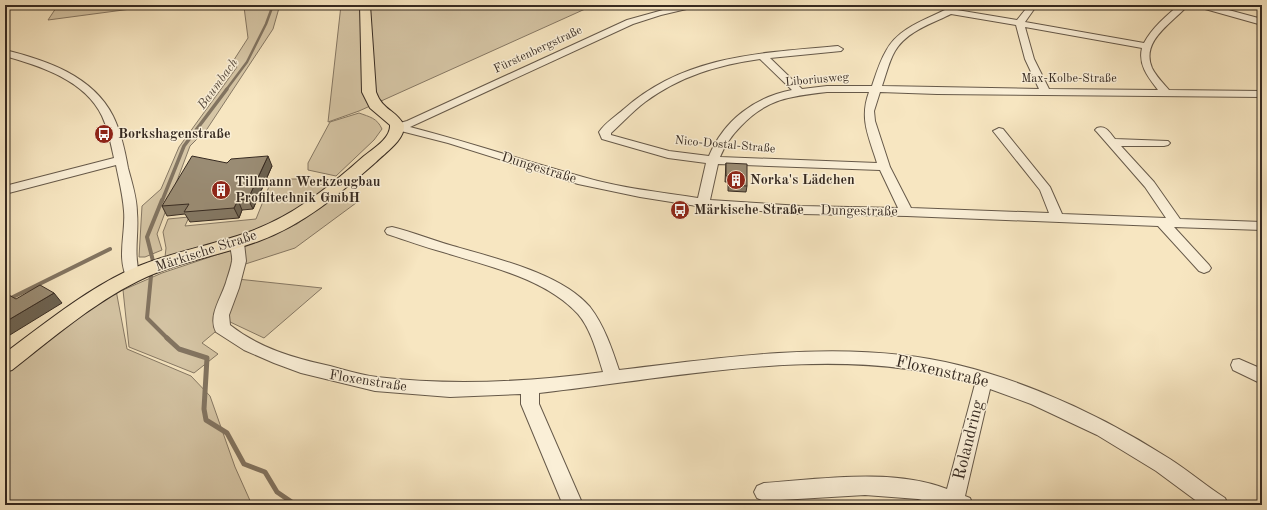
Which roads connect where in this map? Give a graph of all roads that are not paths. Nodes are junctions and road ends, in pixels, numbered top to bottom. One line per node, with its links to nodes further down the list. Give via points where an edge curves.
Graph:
1 (365, 5): 18 (main road, via 371,100 395,122)
2 (692, 5): 18 (street, Fürstenbergstraße, via 630,22 411,123)
3 (1033, 5): 8 (street)
4 (1184, 5): 9 (street, via 1165,22)
5 (1201, 5): 7 (street)
6 (953, 8): 8 (street); 13 (street, via 901,38 890,51)
7 (1262, 22)
8 (1020, 24): 9 (street); 15 (street, via 1022,42 1030,63)
9 (1146, 46): 16 (street, via 1146,64)
10 (838, 49): 12 (street, Nico-Dostal-Straße)
11 (5, 53): 23 (street, via 25,58 66,76 88,91 108,118)
12 (762, 56): 14 (street); 24 (street, Nico-Dostal-Straße, via 708,65 666,83 605,132 606,137 668,154)
13 (876, 89): 14 (street, Liboriusweg); 15 (street, Max-Kolbe-Straße); 25 (street, via 869,111 870,121)
14 (800, 92): 24 (street, Liboriusweg, via 766,101 756,107 735,126)
15 (1046, 92): 16 (street, Max-Kolbe-Straße)
16 (1165, 92): 17 (street, Max-Kolbe-Straße)
17 (1262, 94)
18 (397, 127): 27 (street, Dungestraße, via 582,181 640,194); 33 (main road, Märkische Straße, via 395,134 386,144 351,177 317,203 278,227)
19 (1102, 130): 21 (street)
20 (999, 131): 29 (street, via 1046,190)
21 (1113, 142): 22 (street); 30 (street, via 1150,185)
22 (1164, 143)
23 (120, 160): 26 (street); 35 (street, via 132,214 129,260)
24 (713, 160): 25 (street, Nico-Dostal-Straße); 27 (street, Liboriusweg)
25 (884, 167): 28 (street)
26 (5, 190)
27 (703, 203): 28 (street, Dungestraße, via 801,210)
28 (907, 212): 29 (street, Dungestraße)
29 (1057, 217): 30 (street, Dungestraße)
30 (1169, 222): 31 (street, Dungestraße); 34 (street)
31 (1262, 226)
32 (392, 231): 39 (street, via 503,266 558,290 584,310 595,327)
33 (237, 243): 35 (main road, Märkische Straße); 41 (street, Floxenstraße, via 239,261 236,275 221,315 222,328 236,339 284,361 321,373 397,387 432,390)
34 (1204, 268)
35 (133, 276): 36 (main road, Märkische Straße, via 87,302)
36 (5, 364)
37 (1239, 365): 38 (street)
38 (1262, 377)
39 (613, 378): 40 (street, Floxenstraße, via 746,361 796,357 852,357 918,364); 41 (street, Floxenstraße)
40 (984, 380): 43 (street, Rolandring); 45 (street, Floxenstraße, via 1054,406 1114,436 1163,465)
41 (530, 388): 44 (street, via 530,404)
42 (764, 492): 43 (street, Rolandring, via 894,487 920,491)
43 (959, 503)
44 (573, 505)
45 (1218, 505)

